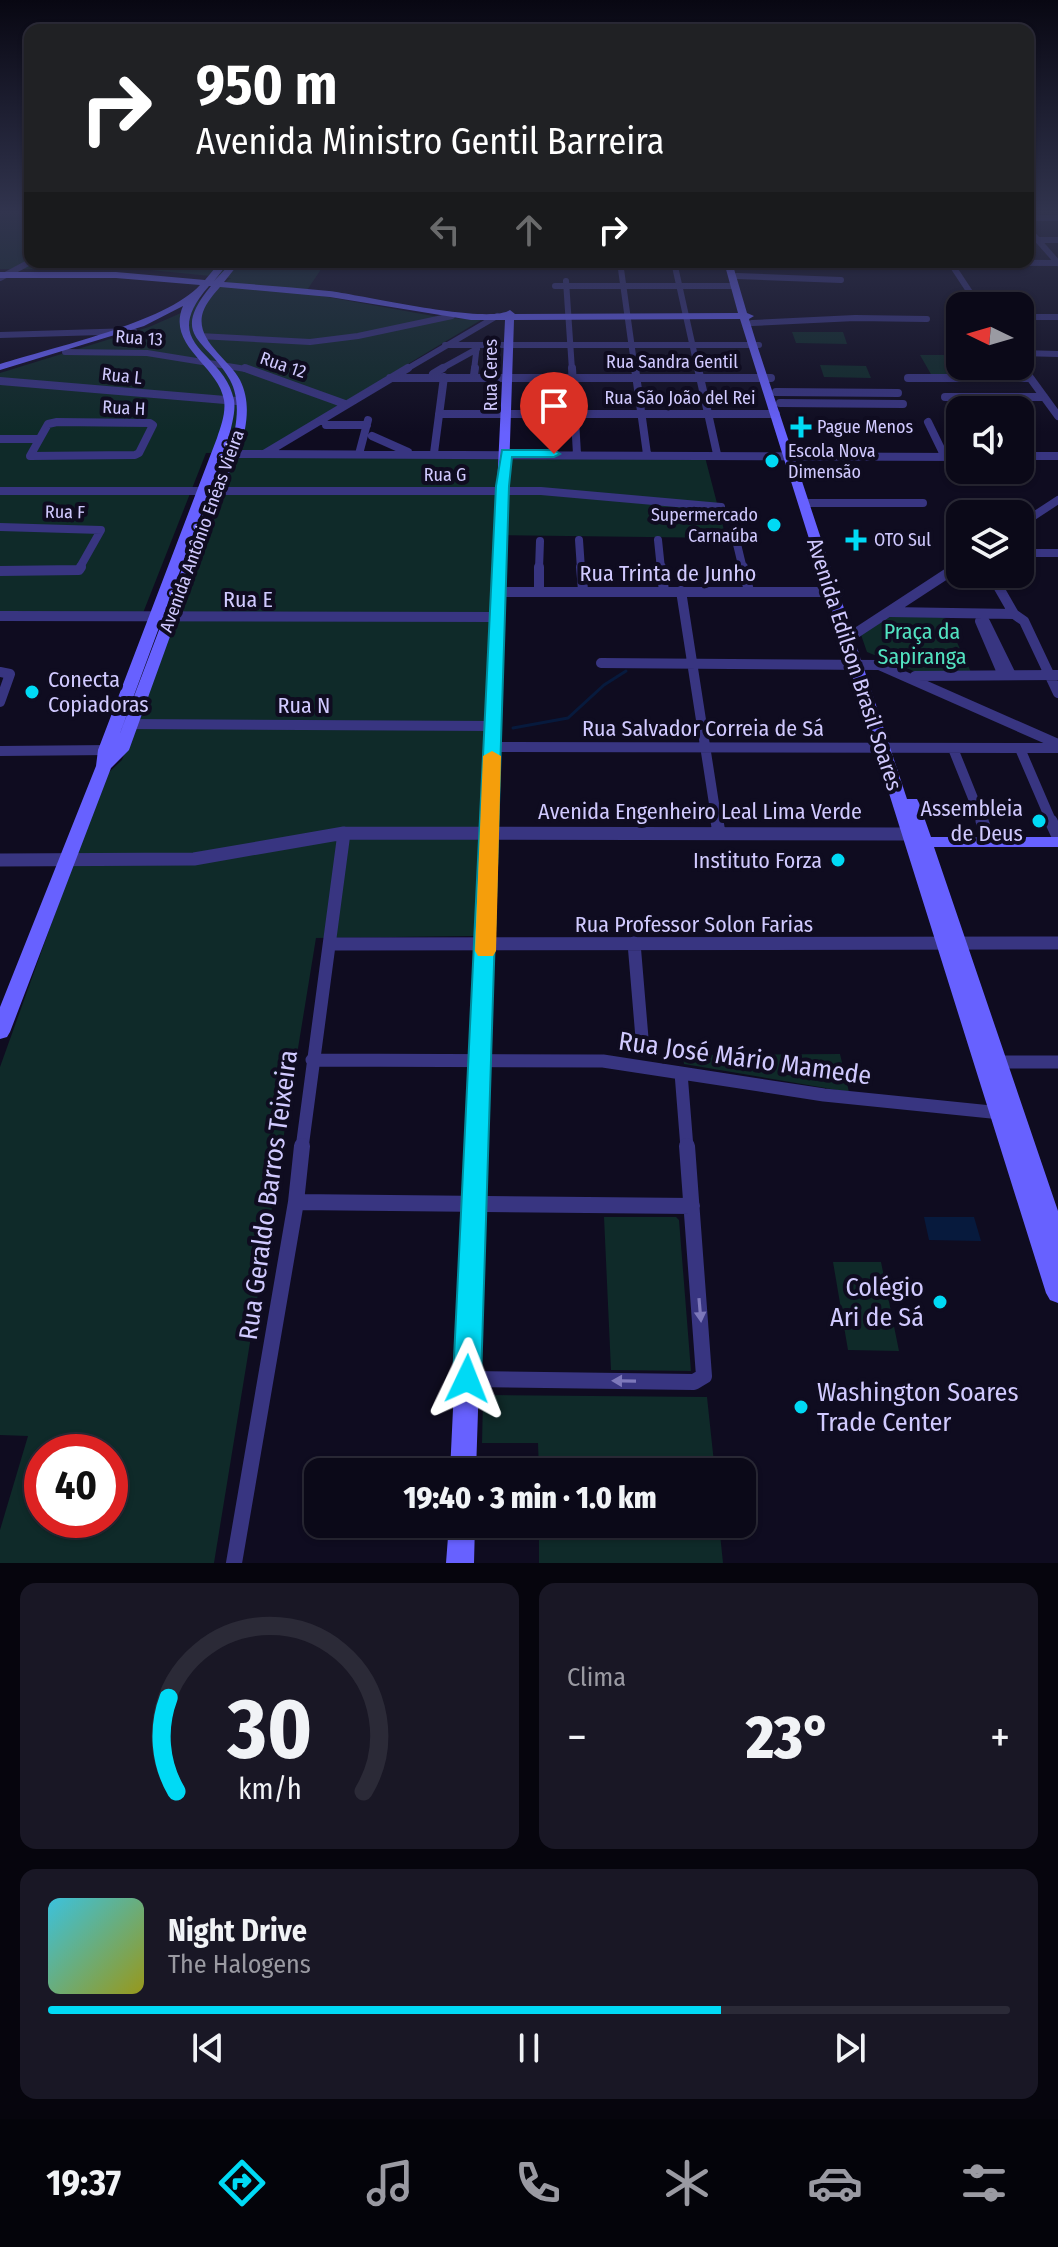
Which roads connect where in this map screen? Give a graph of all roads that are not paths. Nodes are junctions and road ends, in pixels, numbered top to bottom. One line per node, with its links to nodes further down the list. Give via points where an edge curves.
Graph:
1 (622, 286): 12 (street)
2 (679, 286): 13 (street)
3 (208, 287): 9 (street)
4 (213, 287): 23 (street, via 199,310)
5 (268, 287): 15 (street)
6 (296, 287): 14 (street)
7 (566, 287): 11 (street)
8 (740, 287): 16 (street, Avenida Edilson Brasil Soares)
9 (199, 294): 10 (street); 21 (street)
10 (186, 309): 21 (street); 34 (street, Avenida Antônio Enéas Vieira, via 187,339)
11 (567, 314): 12 (street); 14 (street); 27 (street)
12 (626, 314): 13 (street); 28 (street)
13 (685, 314): 16 (street); 30 (street)
14 (504, 315): 15 (street); 25 (street); 26 (street, Rua Ceres)
15 (452, 316): 23 (street, via 310,342)
16 (747, 316): 19 (street); 29 (street, Avenida Edilson Brasil Soares)
17 (1034, 317): 18 (street)
18 (1058, 317)
19 (927, 319)
20 (481, 329): 24 (street)
21 (129, 330): 22 (street); 31 (street); 39 (street)
22 (0, 335)
23 (199, 336): 35 (street, Avenida Antônio Enéas Vieira)
24 (479, 344): 25 (street); 26 (street); 36 (street); 37 (street)
25 (445, 345): 40 (street)
26 (507, 345): 27 (street); 41 (street, Rua Ceres)
27 (569, 345): 28 (street); 42 (street)
28 (632, 345): 30 (street); 43 (street)
29 (756, 345): 30 (street); 45 (street, Avenida Edilson Brasil Soares)
30 (692, 346): 44 (street)
31 (65, 352): 34 (street, Rua 13, via 147,353); 39 (street)
32 (1034, 353): 33 (street)
33 (1058, 354)
34 (209, 363): 35 (street, Rua 12); 52 (street, Avenida Antônio Enéas Vieira)
35 (224, 364): 52 (street, Avenida Antônio Enéas Vieira, via 233,376); 54 (street, Rua 12)
36 (433, 374)
37 (474, 375)
38 (444, 377): 40 (street, Rua Sandra Gentil); 41 (street, Rua Sandra Gentil); 56 (street)
39 (1, 378): 52 (street, Rua L)
40 (390, 378): 54 (street)
41 (509, 378): 42 (street, Rua Sandra Gentil); 57 (street, Rua Ceres)
42 (572, 378): 43 (street, Rua Sandra Gentil); 58 (street)
43 (637, 378): 44 (street, Rua Sandra Gentil); 59 (street)
44 (700, 378): 45 (street, Rua Sandra Gentil); 60 (street)
45 (767, 378): 53 (street, Avenida Edilson Brasil Soares); 53 (street, Avenida Edilson Brasil Soares)
46 (908, 378): 47 (street)
47 (946, 378)
48 (1031, 380): 51 (street)
49 (898, 393): 53 (street)
50 (945, 397): 51 (street)
51 (1044, 397): 61 (street)
52 (235, 401): 70 (street, Avenida Antônio Enéas Vieira, via 240,429); 81 (street, Avenida Antônio Enéas Vieira)
53 (777, 403): 55 (street, Rua São João del Rei); 60 (street, Rua São João del Rei); 76 (street, Avenida Edilson Brasil Soares)
54 (345, 404): 71 (street)
55 (903, 404)
56 (439, 414): 57 (street, Rua São João del Rei); 68 (street)
57 (508, 414): 58 (street, Rua São João del Rei); 69 (street, Rua Ceres)
58 (575, 414): 59 (street, Rua São João del Rei); 73 (street)
59 (642, 414): 60 (street, Rua São João del Rei); 74 (street)
60 (708, 414): 75 (street)
61 (1058, 414)
62 (928, 422): 79 (street)
63 (326, 425): 72 (street, via 367,422)
64 (372, 436): 67 (street)
65 (0, 439): 66 (street, Rua H)
66 (37, 439): 66 (street, Rua H, via 30,456 133,456 153,425 52,422)
67 (412, 453): 68 (street); 72 (street)
68 (434, 453): 69 (street)
69 (506, 453): 73 (street); 80 (street, Rua Ceres)
70 (231, 454): 71 (street); 81 (street, Avenida Antônio Enéas Vieira)
71 (263, 454): 72 (street)
72 (359, 454)
73 (577, 454): 74 (street)
74 (647, 454): 75 (street)
75 (717, 454): 76 (street)
76 (792, 456): 79 (street); 84 (street, Avenida Edilson Brasil Soares)
77 (1034, 456): 78 (street)
78 (1058, 456)
79 (945, 457)
80 (502, 488): 81 (street, Rua G); 86 (street, Rua G); 103 (street, Rua Ceres)
81 (213, 489): 82 (street, Rua G); 108 (street, Avenida Antônio Enéas Vieira)
82 (0, 491)
83 (1057, 502): 87 (street)
84 (808, 503): 85 (street); 104 (street, Avenida Edilson Brasil Soares)
85 (923, 503)
86 (716, 504)
87 (1034, 516)
88 (0, 527): 95 (street, Rua F, via 101,531 79,570)
89 (579, 540): 98 (street)
90 (658, 540): 100 (street)
91 (736, 540): 102 (street)
92 (540, 541): 99 (street)
93 (1034, 553): 94 (street)
94 (1058, 553)
95 (0, 571)
96 (946, 574): 105 (street)
97 (999, 588): 106 (street)
98 (583, 590): 99 (street, Rua Trinta de Junho); 100 (street, Rua Trinta de Junho)
99 (539, 591): 103 (street, Rua Trinta de Junho)
100 (664, 591): 101 (street, Rua Trinta de Junho)
101 (681, 591): 102 (street, Rua Trinta de Junho); 112 (street)
102 (749, 591): 104 (street, Rua Trinta de Junho)
103 (497, 592): 109 (street, Rua Ceres)
104 (836, 592): 110 (street, Avenida Edilson Brasil Soares)
105 (889, 612): 106 (street); 110 (street)
106 (1014, 614): 116 (street, via 1024,621)
107 (0, 616): 108 (street, Rua E)
108 (163, 617): 109 (street, Rua E); 121 (street, Avenida Antônio Enéas Vieira)
109 (497, 617): 122 (street, Rua Ceres)
110 (849, 635): 113 (street, Avenida Edilson Brasil Soares)
111 (601, 663): 112 (street)
112 (692, 664): 113 (street); 125 (street)
113 (860, 664): 117 (street); 126 (street, Avenida Edilson Brasil Soares)
114 (0, 672): 118 (street, via 10,674)
115 (1007, 675): 115 (street, via 985,622 980,621); 116 (street); 117 (street)
116 (1054, 675): 119 (street)
117 (910, 676): 123 (street)
118 (5, 683): 120 (street)
119 (1058, 693)
120 (0, 702)
121 (124, 724): 122 (street, Rua N); 130 (street, Avenida Antônio Enéas Vieira); 130 (street, Avenida Antônio Enéas Vieira, via 121,750)
122 (493, 726): 124 (street, Rua Ceres)
123 (1058, 746): 129 (street, Rua Salvador Correia de Sá)
124 (492, 747): 125 (street, Rua Salvador Correia de Sá); 132 (street, Rua Ceres)
125 (706, 749): 126 (street, Rua Salvador Correia de Sá); 133 (street)
126 (888, 750): 128 (street, Rua Salvador Correia de Sá); 136 (street, Avenida Edilson Brasil Soares)
127 (0, 751): 130 (street)
128 (954, 751): 129 (street, Rua Salvador Correia de Sá); 134 (street)
129 (1021, 751): 135 (street)
130 (105, 758): 139 (street, Avenida Antônio Enéas Vieira)
131 (344, 833): 132 (street, Avenida Engenheiro Leal Lima Verde); 139 (street, Avenida Engenheiro Leal Lima Verde, via 194,859); 142 (street, Rua Geraldo Barros Teixeira)
132 (490, 833): 133 (street, Avenida Engenheiro Leal Lima Verde); 144 (street, Rua Ceres)
133 (719, 833): 136 (street, Avenida Engenheiro Leal Lima Verde)
134 (987, 834): 135 (street, Avenida Engenheiro Leal Lima Verde); 136 (street, Avenida Engenheiro Leal Lima Verde)
135 (1058, 834)
136 (919, 837): 137 (street, Avenida Engenheiro Leal Lima Verde); 143 (street, Avenida Edilson Brasil Soares)
137 (1058, 842)
138 (0, 860): 139 (street, Avenida Engenheiro Leal Lima Verde)
139 (66, 860): 145 (street, Avenida Antônio Enéas Vieira)
140 (634, 943): 143 (street, Rua Professor Solon Farias); 144 (street, Rua Professor Solon Farias); 147 (street)
141 (1058, 943): 143 (street, Rua Professor Solon Farias)
142 (330, 944): 144 (street, Rua Professor Solon Farias); 148 (street, Rua Geraldo Barros Teixeira)
143 (951, 944): 150 (street, Avenida Edilson Brasil Soares); 153 (street, Avenida Edilson Brasil Soares)
144 (485, 945): 149 (street, Rua Ceres)
145 (4, 1013): 146 (street, Avenida Antônio Enéas Vieira)
146 (0, 1032)
147 (643, 1050)
148 (312, 1060): 149 (street, Rua José Mário Mamede); 154 (street, Rua Geraldo Barros Teixeira)
149 (481, 1060): 152 (street, Rua José Mário Mamede, via 603,1061); 155 (street, Rua Ceres)
150 (997, 1062): 151 (street); 157 (street, Avenida Edilson Brasil Soares)
151 (1058, 1062)
152 (681, 1073): 153 (street, Rua José Mário Mamede, via 868,1101); 156 (street)
153 (1001, 1113): 157 (street, Avenida Edilson Brasil Soares)
154 (296, 1202): 155 (street); 163 (street, Rua Geraldo Barros Teixeira)
155 (474, 1206): 156 (street); 160 (street, Rua Ceres)
156 (692, 1206): 160 (street, one-way to 160, via 702,1379)
157 (1045, 1207): 158 (street, Avenida Edilson Brasil Soares); 159 (street, Avenida Edilson Brasil Soares)
158 (1058, 1244)
159 (1058, 1293)
160 (467, 1379): 161 (street, Rua Ceres)
161 (464, 1458)
162 (461, 1538): 164 (street)
163 (234, 1563)
164 (460, 1563)

